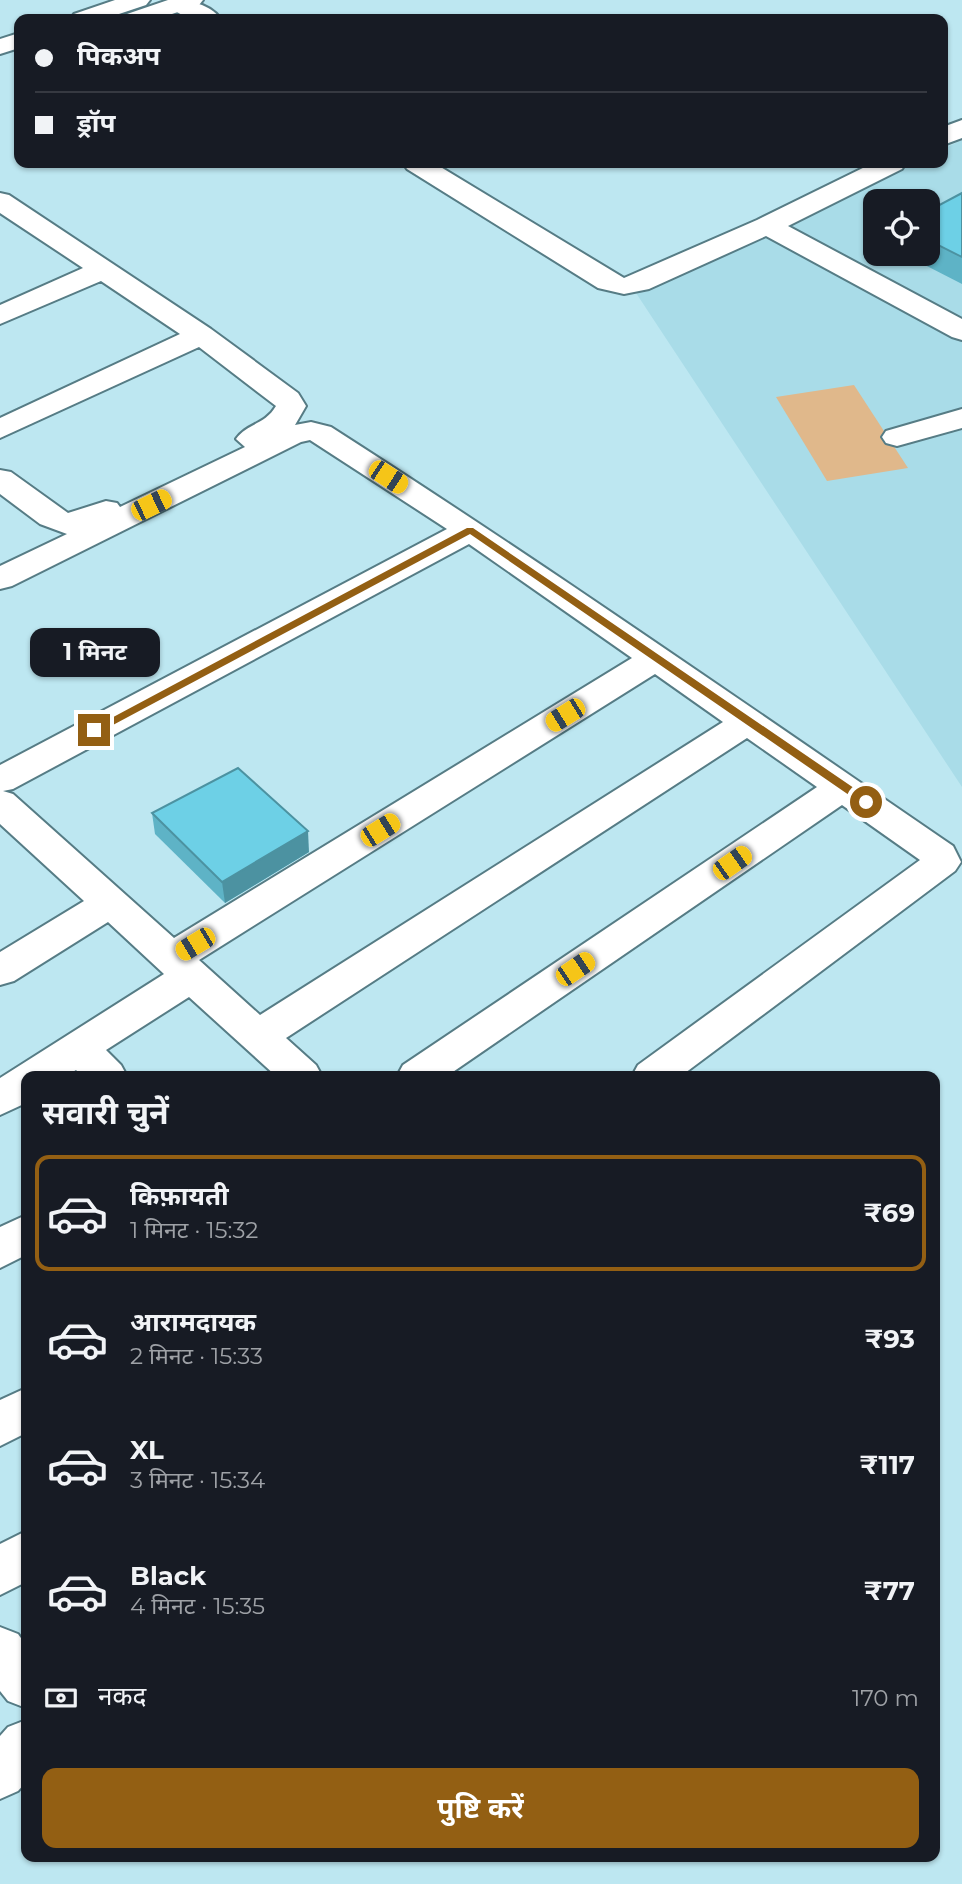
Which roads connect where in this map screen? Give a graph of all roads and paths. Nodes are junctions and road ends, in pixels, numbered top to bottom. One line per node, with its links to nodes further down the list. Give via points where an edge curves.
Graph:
1 (138, 0): 3 (street)
2 (186, 2): 4 (street); 5 (street)
3 (97, 14)
4 (150, 14)
5 (202, 14)
6 (424, 168): 10 (street, via 595,275 624,286)
7 (883, 168): 10 (street)
8 (0, 201): 9 (street)
9 (13, 225): 11 (street)
10 (767, 226): 13 (street)
11 (100, 271): 12 (street); 14 (street)
12 (0, 315)
13 (962, 331)
14 (201, 335): 16 (street); 18 (street, via 287,399 291,406 281,424 67,524)
15 (962, 418): 17 (street)
16 (0, 429)
17 (897, 437)
18 (0, 479)
19 (0, 508): 21 (street)
20 (470, 530): 21 (street, via 327,436 311,431 292,435); 23 (street); 25 (street)
21 (57, 551): 22 (street)
22 (0, 579)
23 (657, 658): 24 (street); 29 (street)
24 (749, 721): 26 (street); 31 (street)
25 (0, 780)
26 (844, 786): 36 (street); 37 (street, via 932,848 942,862)
27 (0, 803): 28 (street)
28 (110, 903): 29 (street); 30 (street)
29 (181, 967): 31 (street); 32 (street)
30 (0, 971)
31 (258, 1036): 35 (street)
32 (79, 1048): 33 (street); 34 (street)
33 (43, 1071)
34 (102, 1071)
35 (296, 1071)
36 (424, 1071)
37 (659, 1071)
38 (21, 1085): 39 (street)
39 (0, 1099)
40 (21, 1236): 41 (street)
41 (0, 1250)
42 (21, 1411): 43 (street)
43 (0, 1426)
44 (21, 1557): 45 (street)
45 (0, 1573)
46 (0, 1651): 47 (street)
47 (21, 1678)
48 (21, 1750): 49 (street)
49 (0, 1773)

